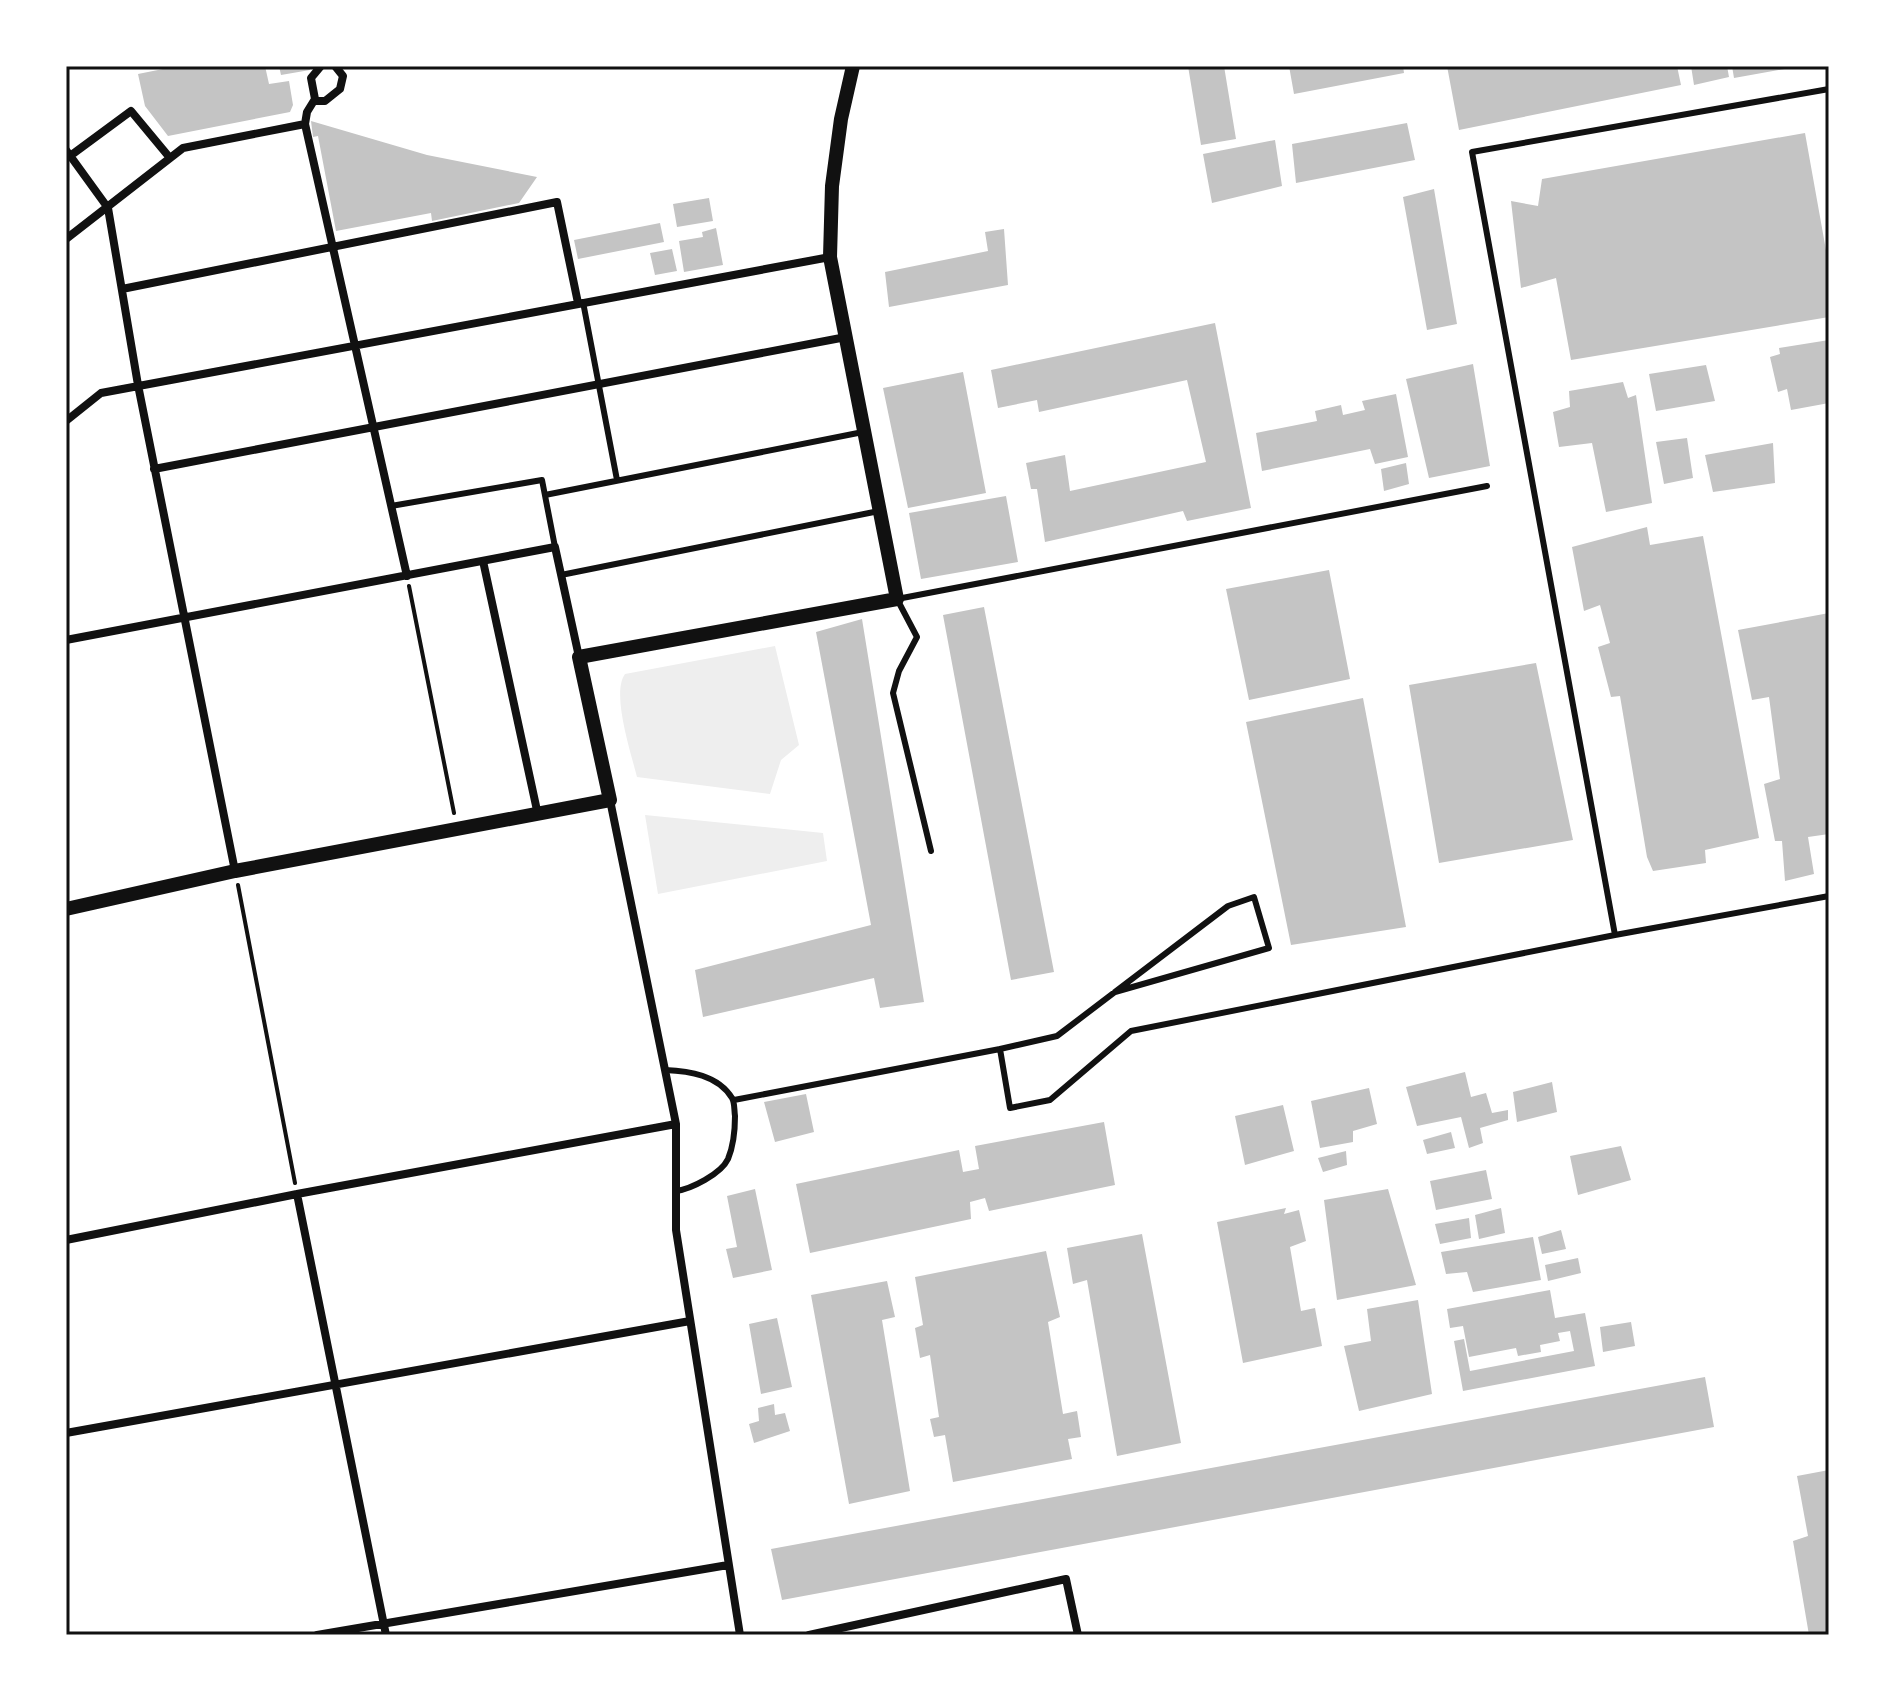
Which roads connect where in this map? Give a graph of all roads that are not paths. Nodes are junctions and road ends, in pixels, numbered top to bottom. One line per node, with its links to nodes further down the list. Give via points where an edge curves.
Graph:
1 (321, 66): 5 (street, via 311,78)
2 (335, 66): 5 (street, via 343,76 340,89 325,101)
3 (853, 66): 12 (street, via 832,186)
4 (1829, 89): 42 (lane, via 1472,152)
5 (314, 101): 6 (street)
6 (305, 124): 8 (street, via 183,148); 11 (street)
7 (68, 153): 8 (street, via 131,111); 9 (street)
8 (170, 158): 9 (street)
9 (108, 208): 10 (street); 13 (street)
10 (66, 239)
11 (333, 246): 13 (street); 14 (street, via 557,202); 16 (street)
12 (830, 257): 14 (street); 15 (street)
13 (122, 289): 17 (street)
14 (580, 303): 16 (street); 18 (lane)
15 (846, 337): 18 (street); 21 (street)
16 (355, 344): 17 (street); 20 (street)
17 (138, 385): 19 (street, via 101,393); 22 (street)
18 (597, 385): 20 (street); 23 (lane)
19 (66, 421)
20 (374, 427): 22 (street); 26 (street)
21 (866, 431): 23 (lane); 27 (street)
22 (154, 469): 33 (street)
23 (617, 480): 25 (lane)
24 (1487, 486): 32 (lane)
25 (545, 495): 26 (lane, via 542,480); 28 (lane)
26 (391, 506): 31 (street)
27 (881, 511): 30 (lane); 32 (street)
28 (555, 547): 29 (street); 30 (street)
29 (483, 561): 31 (street); 37 (street)
30 (561, 575): 35 (street)
31 (407, 576): 33 (street)
32 (897, 599): 35 (street); 38 (lane, via 917,637 893,693)
33 (183, 618): 34 (street); 39 (street)
34 (66, 640)
35 (579, 657): 36 (street)
36 (610, 800): 37 (street); 45 (street)
37 (538, 815): 39 (street)
38 (931, 851)
39 (235, 871): 41 (street)
40 (1829, 896): 42 (lane)
41 (66, 909)
42 (1615, 935): 44 (lane, via 1131,1031 1050,1100 1010,1108)
43 (1115, 992): 43 (lane, via 1228,906 1254,897 1269,948); 44 (lane, via 1057,1036)
44 (1000, 1049): 46 (lane)
45 (665, 1070): 46 (lane, via 708,1078); 47 (street)
46 (734, 1100): 48 (lane, via 735,1127 727,1162 692,1189)
47 (676, 1124): 48 (street); 49 (street)
48 (676, 1191): 51 (street, via 676,1230)
49 (297, 1194): 50 (street); 52 (street)
50 (66, 1240)
51 (690, 1321): 52 (street); 54 (street)
52 (335, 1385): 53 (street); 55 (street)
53 (66, 1433)
54 (728, 1565): 55 (street); 58 (street)
55 (383, 1624): 56 (street); 57 (street)
56 (317, 1635)
57 (386, 1635)
58 (740, 1635)
59 (809, 1635): 60 (street, via 1066,1579)
60 (1078, 1635)

